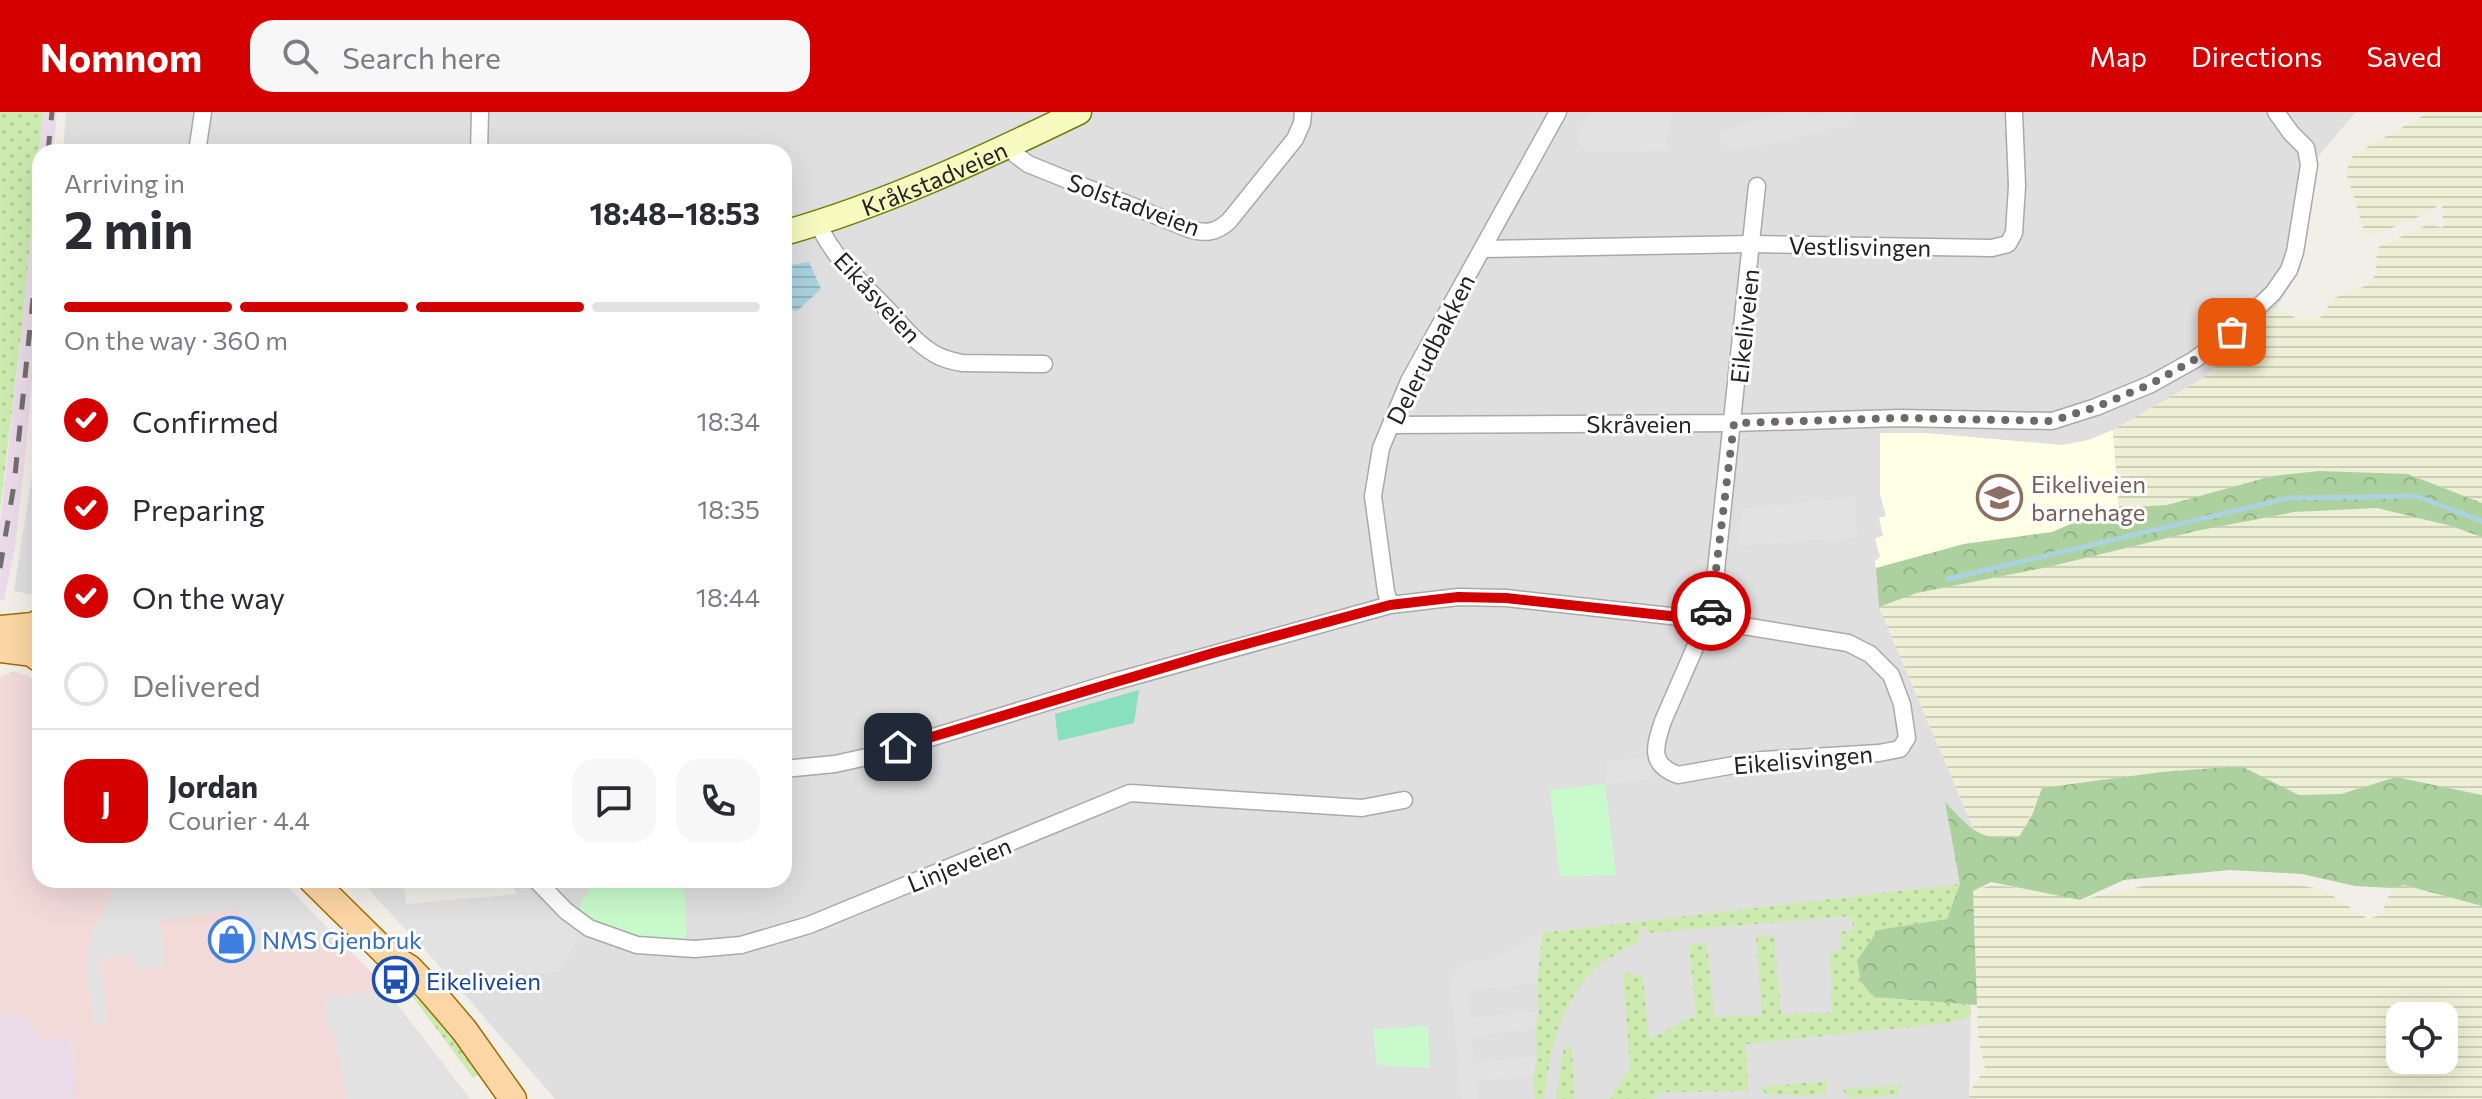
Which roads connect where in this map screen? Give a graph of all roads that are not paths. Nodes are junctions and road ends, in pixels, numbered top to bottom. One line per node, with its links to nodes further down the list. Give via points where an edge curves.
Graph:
1 (203, 112): 8 (street)
2 (480, 112): 9 (street)
3 (1079, 112): 10 (main road, Kråkstadveien)
4 (1303, 112): 10 (street, Solstadveien, via 1295,139 1229,221 1204,233 1028,164)
5 (1558, 112): 15 (street, Delerudbakken)
6 (2014, 112): 14 (street, Vestlisvingen, via 2017,186 2014,233 2008,244)
7 (2276, 112): 17 (street, Skråveien, via 2306,148 2309,165 2289,270 2232,332 2194,360 2151,384 2052,421)
8 (198, 144)
9 (479, 144)
10 (1010, 144): 12 (main road, Kråkstadveien, via 909,190)
11 (1757, 186): 14 (street, Eikeliveien)
12 (818, 223): 13 (main road, Kråkstadveien); 16 (street, Eikåsveien, via 854,275 933,353 962,363)
13 (792, 231)
14 (1752, 244): 15 (street, Vestlisvingen); 17 (street, Eikeliveien)
15 (1483, 249): 18 (street, Delerudbakken, via 1409,381)
16 (1044, 364)
17 (1734, 423): 18 (street, Skråveien); 20 (street, Eikeliveien)
18 (1391, 425): 19 (street, Delerudbakken, via 1381,448 1373,496)
19 (1390, 605): 20 (street, via 1506,598); 25 (street, via 871,756)
20 (1707, 620): 20 (street, Eikelisvingen, via 1657,738 1657,760 1667,771 1678,775 1762,760 1879,753 1900,749 1907,738 1891,675 1870,654 1848,643)
21 (32, 625): 22 (main road)
22 (0, 629)
23 (0, 649): 24 (main road)
24 (32, 655)
25 (792, 768)
26 (1404, 800): 29 (street, Linjeveien, via 1362,808 1130,793 809,925 741,945 637,945 589,928)
27 (320, 888): 30 (main road, via 388,955)
28 (342, 888): 30 (main road)
29 (544, 888)
30 (409, 968): 31 (main road, via 454,1018)
31 (513, 1099)

